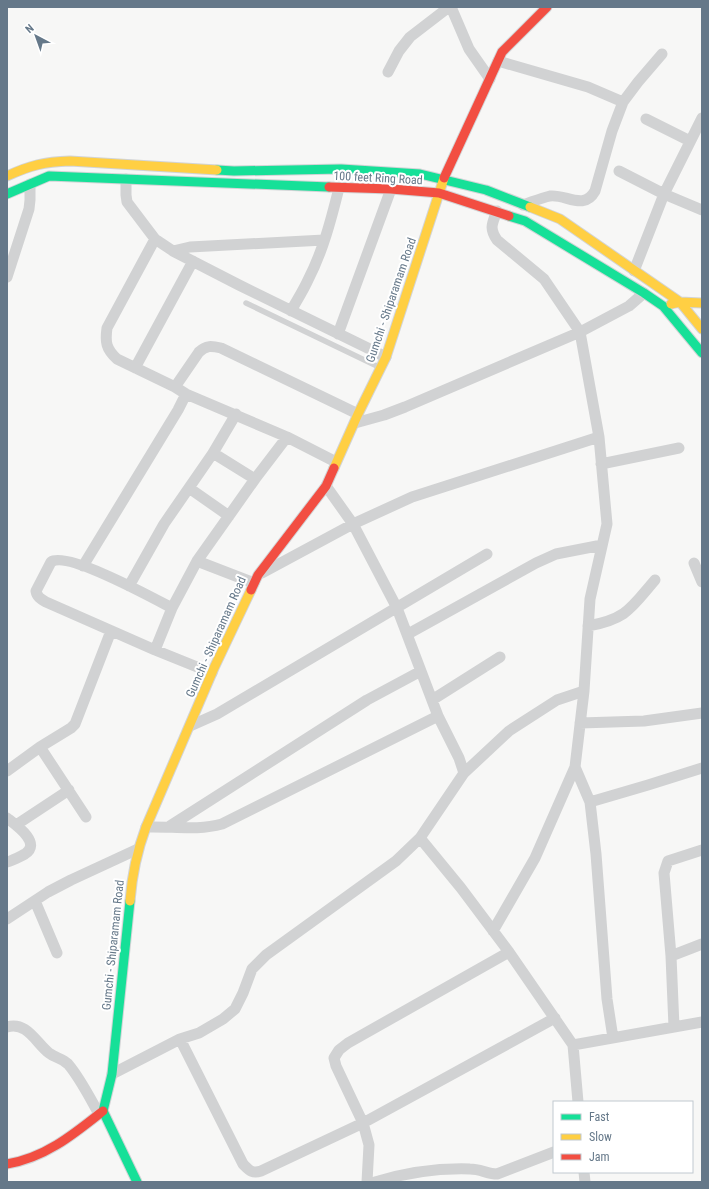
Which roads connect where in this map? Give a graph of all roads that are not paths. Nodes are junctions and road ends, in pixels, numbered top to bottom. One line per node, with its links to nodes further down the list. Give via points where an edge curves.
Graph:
1 (450, 7): 5 (street, via 410,37); 6 (street, via 469,49)
2 (546, 7): 4 (main road, Gumchi - Shiparamam Road, via 502,52)
3 (662, 54): 7 (street)
4 (498, 61): 6 (main road, Gumchi - Shiparamam Road); 7 (street, via 588,88)
5 (388, 72)
6 (490, 79): 14 (main road, Gumchi - Shiparamam Road)
7 (623, 102): 21 (street, via 592,197 582,201 551,196)
8 (702, 118): 10 (street)
9 (646, 119): 10 (street)
10 (690, 141): 20 (street)
11 (619, 171): 20 (street)
12 (7, 176): 14 (main road, 100 feet Ring Road, via 47,162 70,161 234,171 341,169 420,174)
13 (126, 180): 15 (main road, 100 feet Ring Road, via 49,176); 16 (main road, 100 feet Ring Road); 24 (street, via 127,202)
14 (443, 180): 18 (main road, Gumchi - Shiparamam Road); 21 (main road, 100 feet Ring Road, via 486,190)
15 (30, 184): 19 (main road, 100 feet Ring Road); 29 (street, via 29,208)
16 (339, 188): 17 (main road, 100 feet Ring Road); 25 (street)
17 (391, 189): 18 (main road, 100 feet Ring Road); 40 (street)
18 (439, 193): 23 (main road, 100 feet Ring Road); 42 (main road, Gumchi - Shiparamam Road)
19 (7, 194)
20 (664, 194): 22 (street); 28 (street)
21 (523, 204): 28 (main road, 100 feet Ring Road, via 560,219)
22 (702, 210)
23 (497, 212): 30 (main road, 100 feet Ring Road, via 525,221); 39 (street, via 492,233 544,279)
24 (155, 239): 26 (street); 43 (street, via 106,328 106,347 110,353 116,359)
25 (324, 240): 26 (street); 35 (street, via 308,280)
26 (173, 250): 27 (street)
27 (193, 261): 35 (street); 43 (street)
28 (634, 271): 31 (main road, 100 feet Ring Road)
29 (7, 277)
30 (644, 293): 34 (main road, 100 feet Ring Road); 39 (street, via 629,306)
31 (680, 302): 33 (main road); 34 (main road); 36 (main road, 100 feet Ring Road)
32 (246, 303): 44 (lane)
33 (702, 303)
34 (663, 306): 37 (main road, 100 feet Ring Road)
35 (291, 310): 40 (street)
36 (698, 321): 37 (main road); 38 (main road, 100 feet Ring Road)
37 (677, 322): 41 (main road, 100 feet Ring Road)
38 (702, 329)
39 (580, 332): 48 (street, via 405,407 384,414); 50 (street)
40 (338, 334): 42 (street)
41 (702, 353)
42 (386, 357): 44 (main road, Gumchi - Shiparamam Road)
43 (135, 368): 45 (street)
44 (381, 368): 48 (main road, Gumchi - Shiparamam Road)
45 (175, 387): 46 (street); 48 (street, via 203,347 214,346)
46 (186, 394): 47 (street); 64 (street)
47 (236, 414): 49 (street); 52 (street)
48 (356, 418): 53 (main road, Gumchi - Shiparamam Road)
49 (287, 437): 53 (street); 55 (street)
50 (599, 437): 54 (street); 59 (street, via 412,497)
51 (679, 448): 54 (street)
52 (213, 453): 55 (street); 57 (street)
53 (336, 462): 56 (main road, Gumchi - Shiparamam Road)
54 (601, 464): 60 (street, via 607,524)
55 (254, 478): 58 (street)
56 (326, 486): 59 (street); 65 (main road, Gumchi - Shiparamam Road)
57 (189, 488): 58 (street); 68 (street, via 164,524)
58 (229, 516): 62 (street)
59 (353, 524): 65 (street); 70 (street)
60 (602, 545): 71 (street, via 590,599); 73 (street, via 556,554 542,560)
61 (487, 554): 70 (street)
62 (197, 561): 65 (street); 69 (street)
63 (694, 563): 67 (street)
64 (83, 566): 68 (street); 72 (street, via 64,560 51,562 37,587 36,595)
65 (256, 579): 77 (main road, Gumchi - Shiparamam Road)
66 (655, 580): 71 (street, via 631,608 619,617 606,623)
67 (702, 582)
68 (129, 586): 69 (street)
69 (172, 608): 74 (street)
70 (397, 608): 73 (street); 83 (street, via 217,714)
71 (588, 626): 78 (street)
72 (111, 631): 74 (street); 84 (street, via 75,724)
73 (408, 634): 76 (street)
74 (155, 650): 77 (street)
75 (500, 657): 79 (street)
76 (421, 671): 79 (street); 94 (street, via 367,700)
77 (212, 673): 83 (main road, Gumchi - Shiparamam Road)
78 (584, 691): 82 (street); 88 (street, via 557,700 509,731)
79 (432, 700): 81 (street)
80 (702, 713): 82 (street, via 644,721)
81 (438, 716): 88 (street); 94 (street, via 222,824 195,828)
82 (580, 723): 85 (street)
83 (190, 726): 95 (main road, Gumchi - Shiparamam Road)
84 (40, 747): 87 (street); 89 (street)
85 (575, 767): 90 (street); 102 (street, via 535,858)
86 (702, 768): 90 (street)
87 (7, 771)
88 (464, 773): 96 (street)
89 (69, 790): 91 (street); 93 (street)
90 (590, 802): 111 (street, via 606,999)
91 (86, 817)
92 (7, 818): 93 (street)
93 (16, 826): 99 (street, via 29,839 31,848 18,858)
94 (170, 826): 95 (street)
95 (146, 827): 97 (main road, Gumchi - Shiparamam Road)
96 (420, 838): 102 (street); 112 (street, via 396,861 266,955 252,969 235,1009 199,1033)
97 (138, 849): 100 (street, via 70,880); 114 (main road, Gumchi - Shiparamam Road, via 132,878)
98 (702, 850): 106 (street, via 668,861 664,874)
99 (7, 862)
100 (34, 901): 101 (street); 105 (street)
101 (7, 919)
102 (493, 931): 104 (street)
103 (702, 944): 106 (street)
104 (509, 952): 107 (street); 117 (street, via 339,1050 334,1058 336,1066)
105 (57, 953)
106 (670, 956): 110 (street)
107 (555, 1018): 113 (street); 117 (street)
108 (702, 1022): 110 (street)
109 (7, 1027): 116 (street, via 12,1025 24,1028 50,1054 65,1062)
110 (674, 1028): 111 (street)
111 (613, 1038): 113 (street)
112 (180, 1039): 114 (street); 117 (street, via 248,1170 261,1171)
113 (574, 1045): 115 (street)
114 (112, 1074): 116 (main road, Gumchi - Shiparamam Road)
115 (578, 1101)
116 (101, 1113): 119 (main road, via 40,1155); 120 (main road)
117 (364, 1123): 121 (street, via 369,1145)
118 (553, 1152): 122 (street, via 497,1174 471,1169 442,1170 394,1176)
119 (7, 1164)
120 (137, 1182)
121 (367, 1182)
122 (375, 1182)

